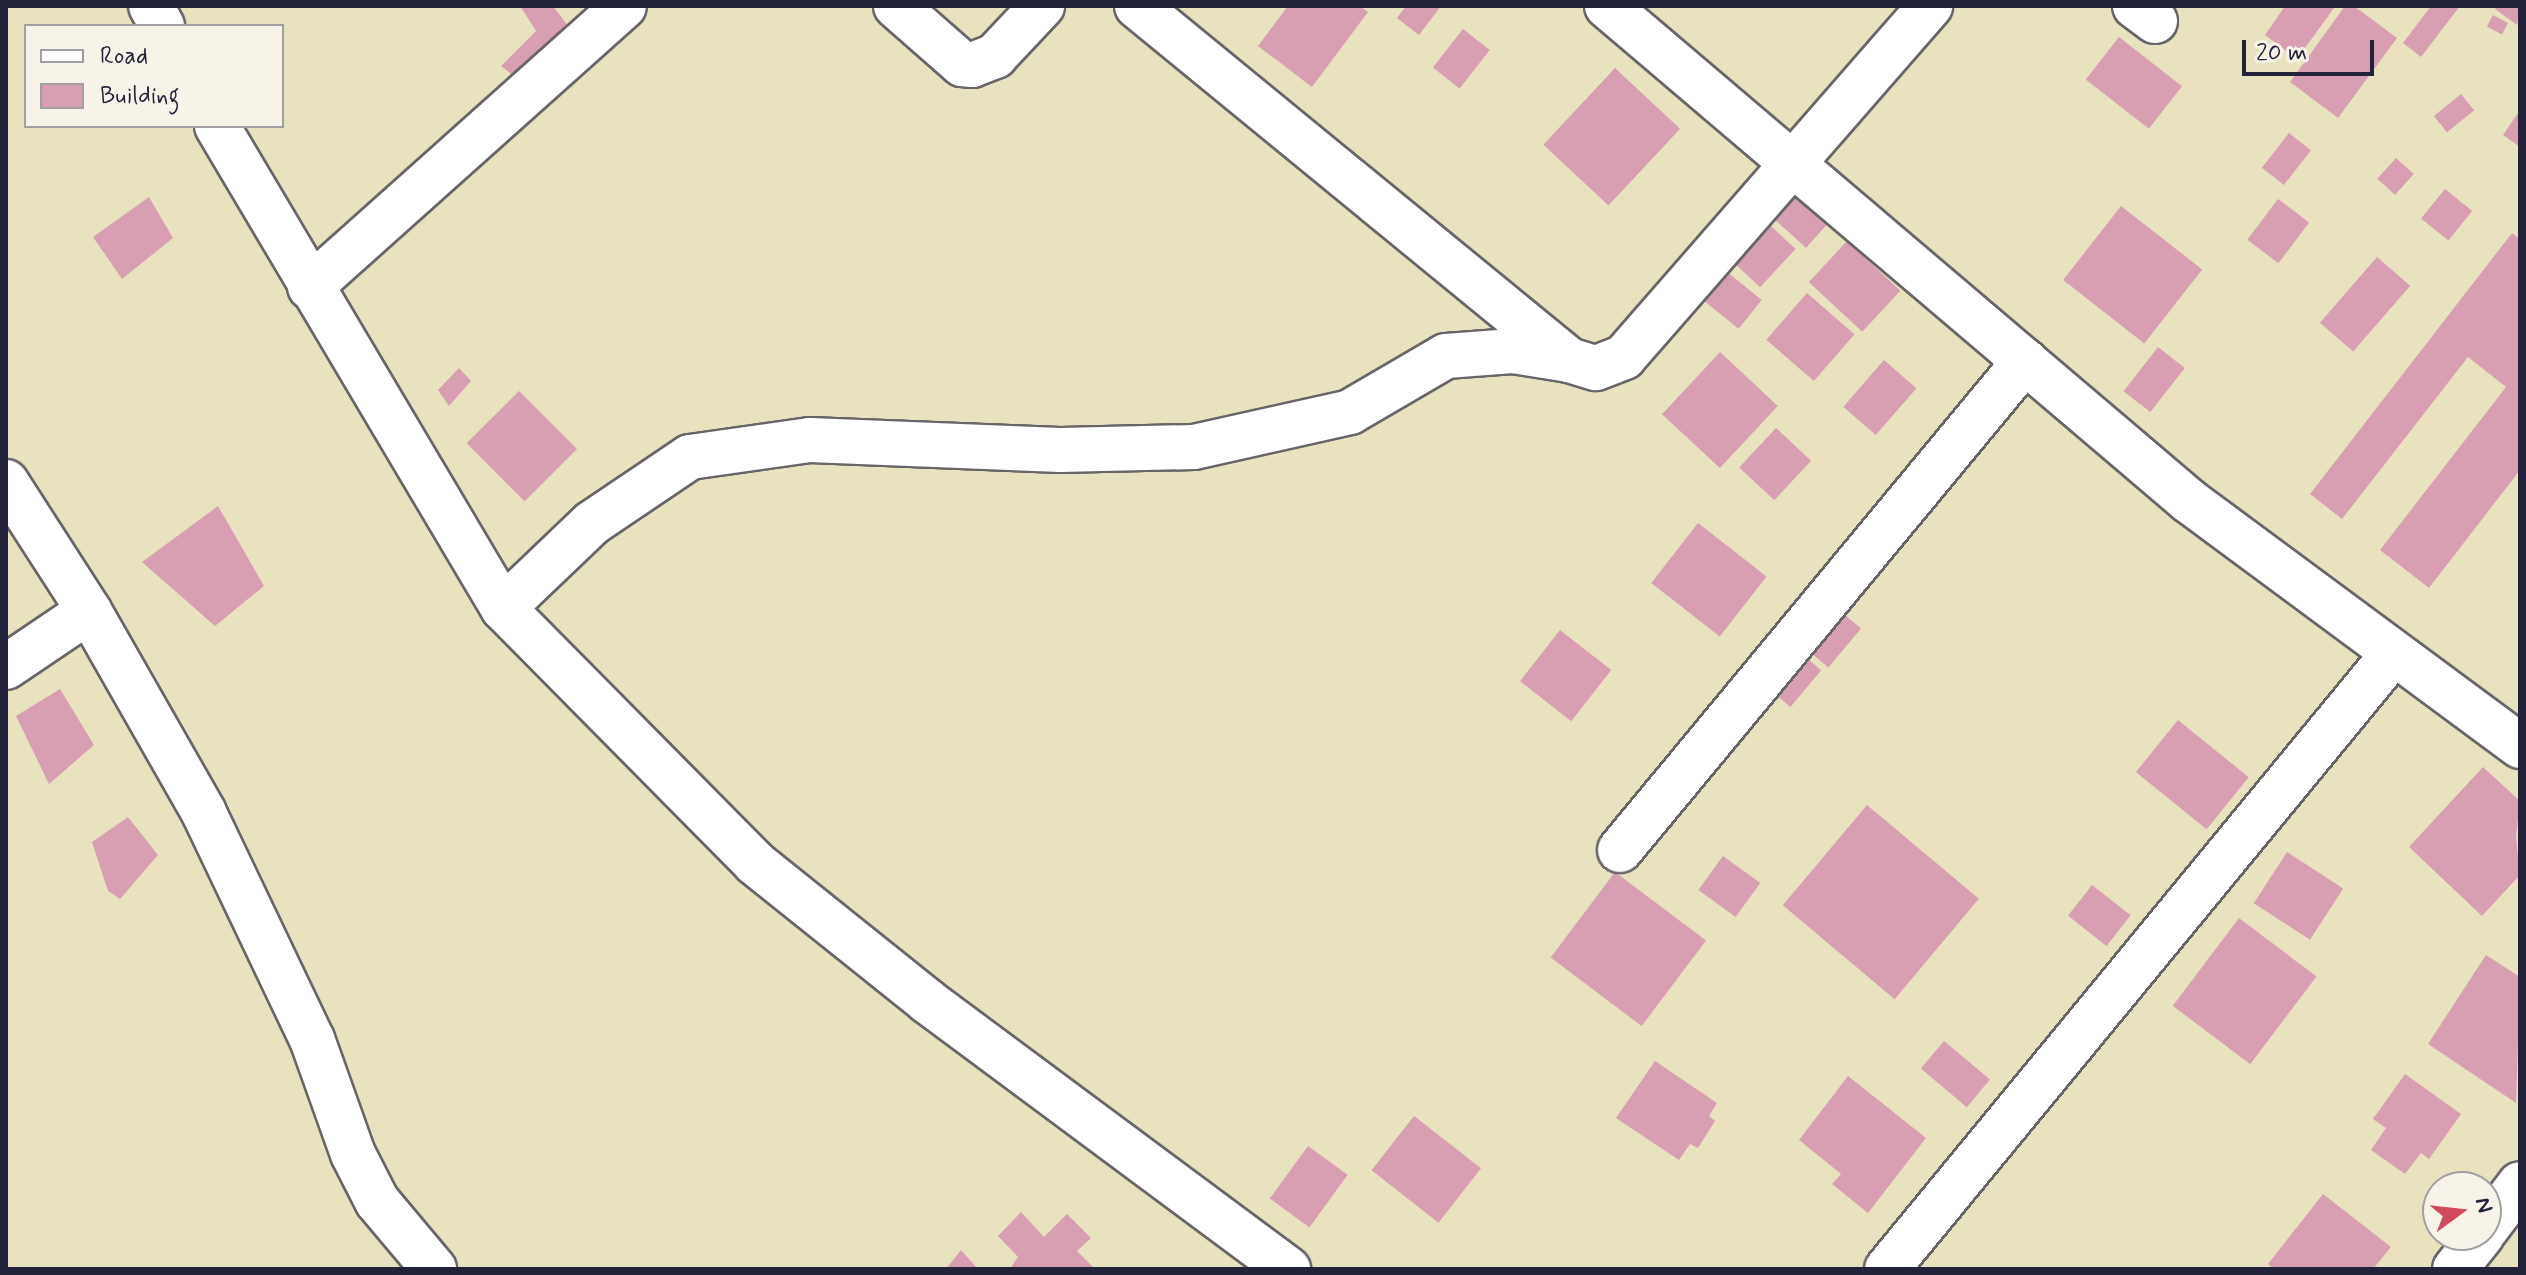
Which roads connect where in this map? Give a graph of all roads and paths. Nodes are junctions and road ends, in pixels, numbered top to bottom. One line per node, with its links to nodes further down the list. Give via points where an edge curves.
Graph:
1 (151, 6): 8 (street)
2 (624, 6): 11 (street)
3 (896, 6): 4 (street, via 962,64 972,65 995,56)
4 (1042, 6)
5 (1137, 6): 12 (street)
6 (1607, 6): 10 (street)
7 (1930, 6): 10 (street)
8 (161, 24)
9 (218, 128): 11 (street)
10 (1796, 164): 12 (street, via 1624,357 1596,368); 13 (street)
11 (310, 287): 15 (street)
12 (1569, 360): 15 (street, via 1513,351 1446,356 1350,412 1194,447 1060,450 810,440 690,457 592,523)
13 (2025, 361): 17 (street, via 2189,501); 20 (street)
14 (6, 482): 16 (street)
15 (503, 608): 24 (street, via 755,863 927,1001)
16 (89, 611): 18 (street); 23 (street, via 204,813 312,1039 353,1154 377,1201)
17 (2393, 654): 19 (street); 25 (street)
18 (6, 667)
19 (2520, 746)
20 (1620, 850)
21 (2520, 1184): 22 (street)
22 (2471, 1253)
23 (434, 1269)
24 (1288, 1269)
25 (1887, 1269)

